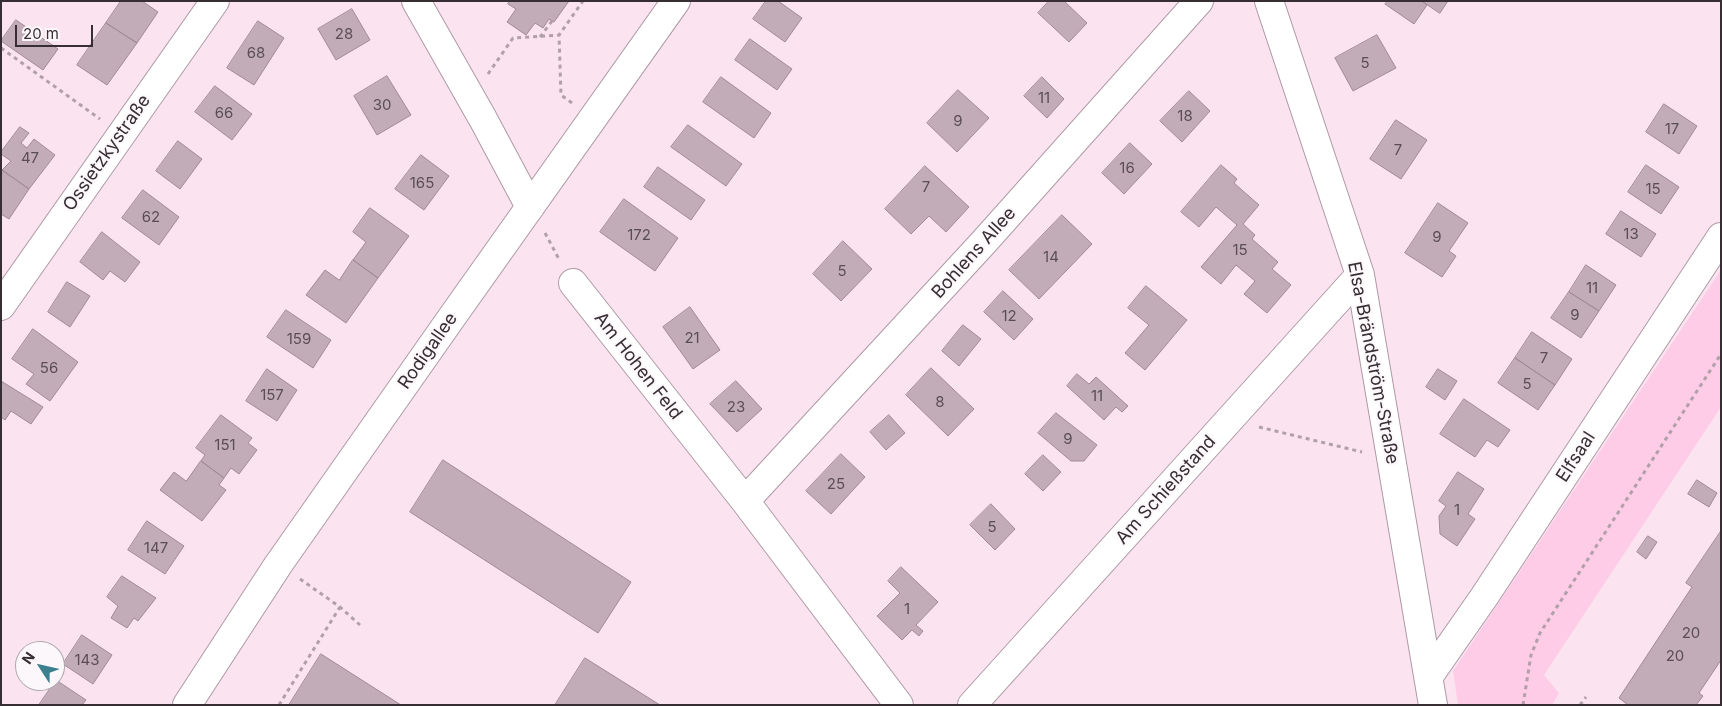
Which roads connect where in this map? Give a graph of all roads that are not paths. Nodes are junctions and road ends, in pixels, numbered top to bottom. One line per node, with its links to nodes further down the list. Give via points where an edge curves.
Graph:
1 (215, 1): 10 (street, Ossietzkystraße)
2 (416, 1): 6 (street)
3 (676, 1): 6 (street, Rodigallee)
4 (1199, 1): 11 (street, Bohlens Allee, via 983,243)
5 (1269, 1): 8 (street, Elsa-Brändström-Straße)
6 (530, 207): 13 (street, Rodigallee, via 278,565)
7 (1721, 237): 12 (street, Elfsaal)
8 (1360, 276): 12 (street, Elsa-Brändström-Straße); 15 (street, Am Schießstand)
9 (572, 283): 11 (street, Am Hohen Feld)
10 (1, 306)
11 (745, 501): 14 (street, Am Hohen Feld)
12 (1428, 676): 16 (street, Elsa-Brändström-Straße)
13 (187, 705)
14 (899, 705)
15 (972, 705)
16 (1434, 705)

